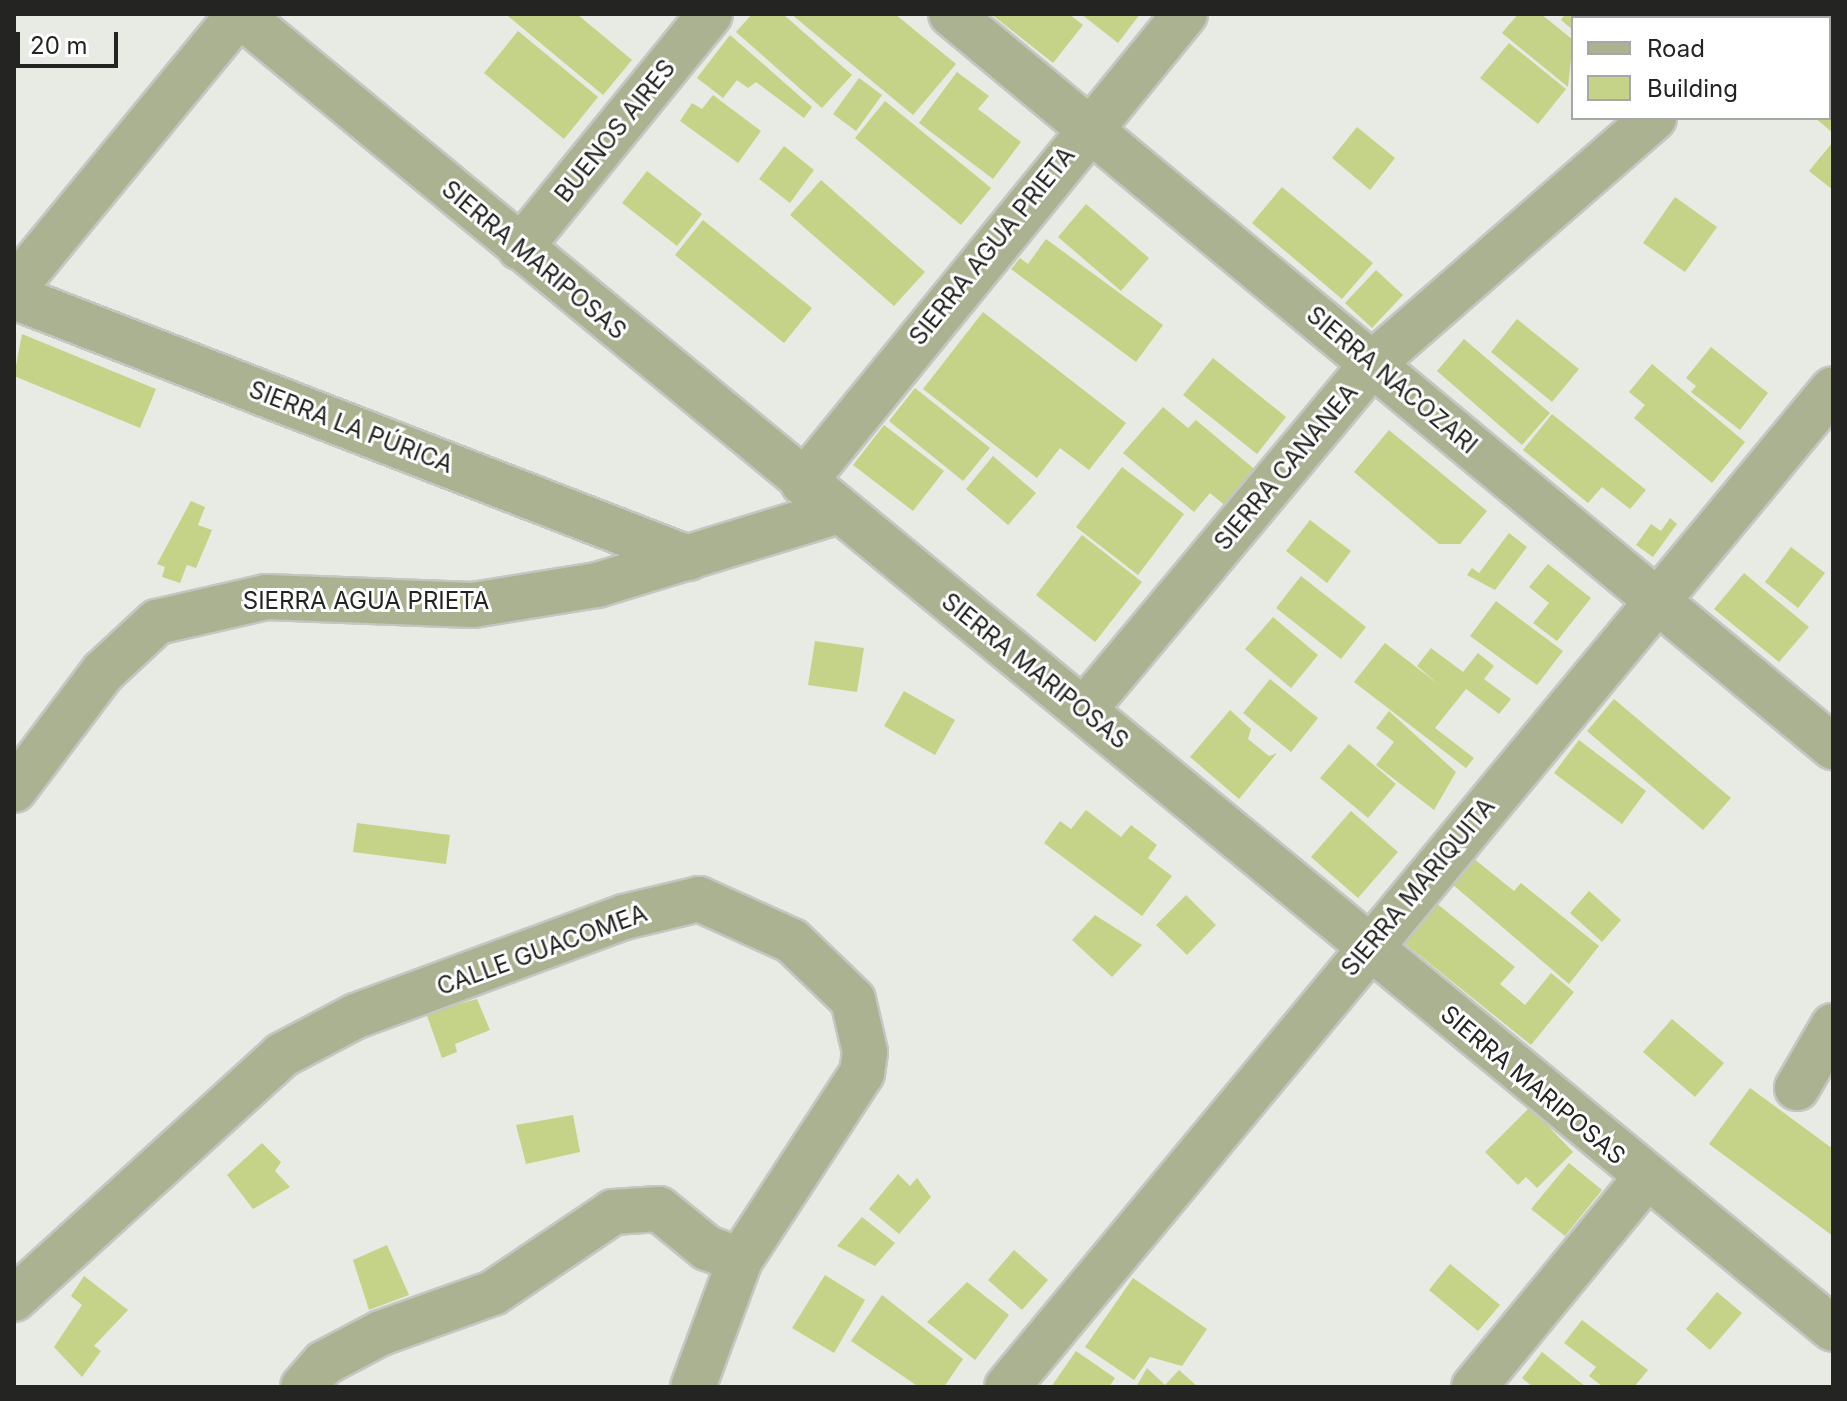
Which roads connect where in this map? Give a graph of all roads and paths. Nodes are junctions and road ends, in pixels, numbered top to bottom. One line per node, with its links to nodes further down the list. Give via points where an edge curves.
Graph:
1 (239, 14): 7 (street, SIERRA MARIPOSAS); 8 (street)
2 (710, 14): 7 (street, BUENOS AIRES)
3 (951, 14): 6 (street, SIERRA NACOZARI)
4 (1185, 14): 6 (street, SIERRA AGUA PRIETA)
5 (1652, 120): 10 (street, SIERRA CANANEA)
6 (1090, 124): 10 (street, SIERRA NACOZARI); 12 (street, SIERRA AGUA PRIETA)
7 (520, 248): 12 (street, SIERRA MARIPOSAS)
8 (14, 288)
9 (14, 297): 14 (street, SIERRA LA PÚRICA)
10 (1373, 363): 15 (street, SIERRA NACOZARI); 16 (street, SIERRA CANANEA)
11 (1833, 389): 15 (street, SIERRA MARIQUITA)
12 (803, 483): 13 (street, SIERRA MARIPOSAS)
13 (836, 512): 14 (street, SIERRA AGUA PRIETA); 16 (street, SIERRA MARIPOSAS)
14 (688, 558): 18 (street, SIERRA AGUA PRIETA, via 597,585 473,605 266,597 157,622 103,672)
15 (1657, 605): 17 (street, SIERRA NACOZARI); 19 (street, SIERRA MARIQUITA)
16 (1084, 710): 19 (street, SIERRA MARIPOSAS)
17 (1833, 747)
18 (14, 790)
19 (1368, 945): 22 (street, SIERRA MARIPOSAS); 28 (street, SIERRA MARIQUITA)
20 (1833, 1026): 21 (street)
21 (1797, 1088)
22 (1644, 1180): 25 (street, SIERRA MARIPOSAS); 29 (street)
23 (740, 1260): 24 (street, CALLE GUACOMEA, via 862,1073 865,1052 853,1000 792,941 699,899 624,917 356,1016 282,1055); 26 (street, via 707,1248 659,1209 613,1212 493,1293 381,1333 324,1363); 27 (street, CALLE GUACOMEA)
24 (14, 1299)
25 (1832, 1329)
26 (303, 1387)
27 (693, 1387)
28 (1007, 1387)
29 (1474, 1387)

